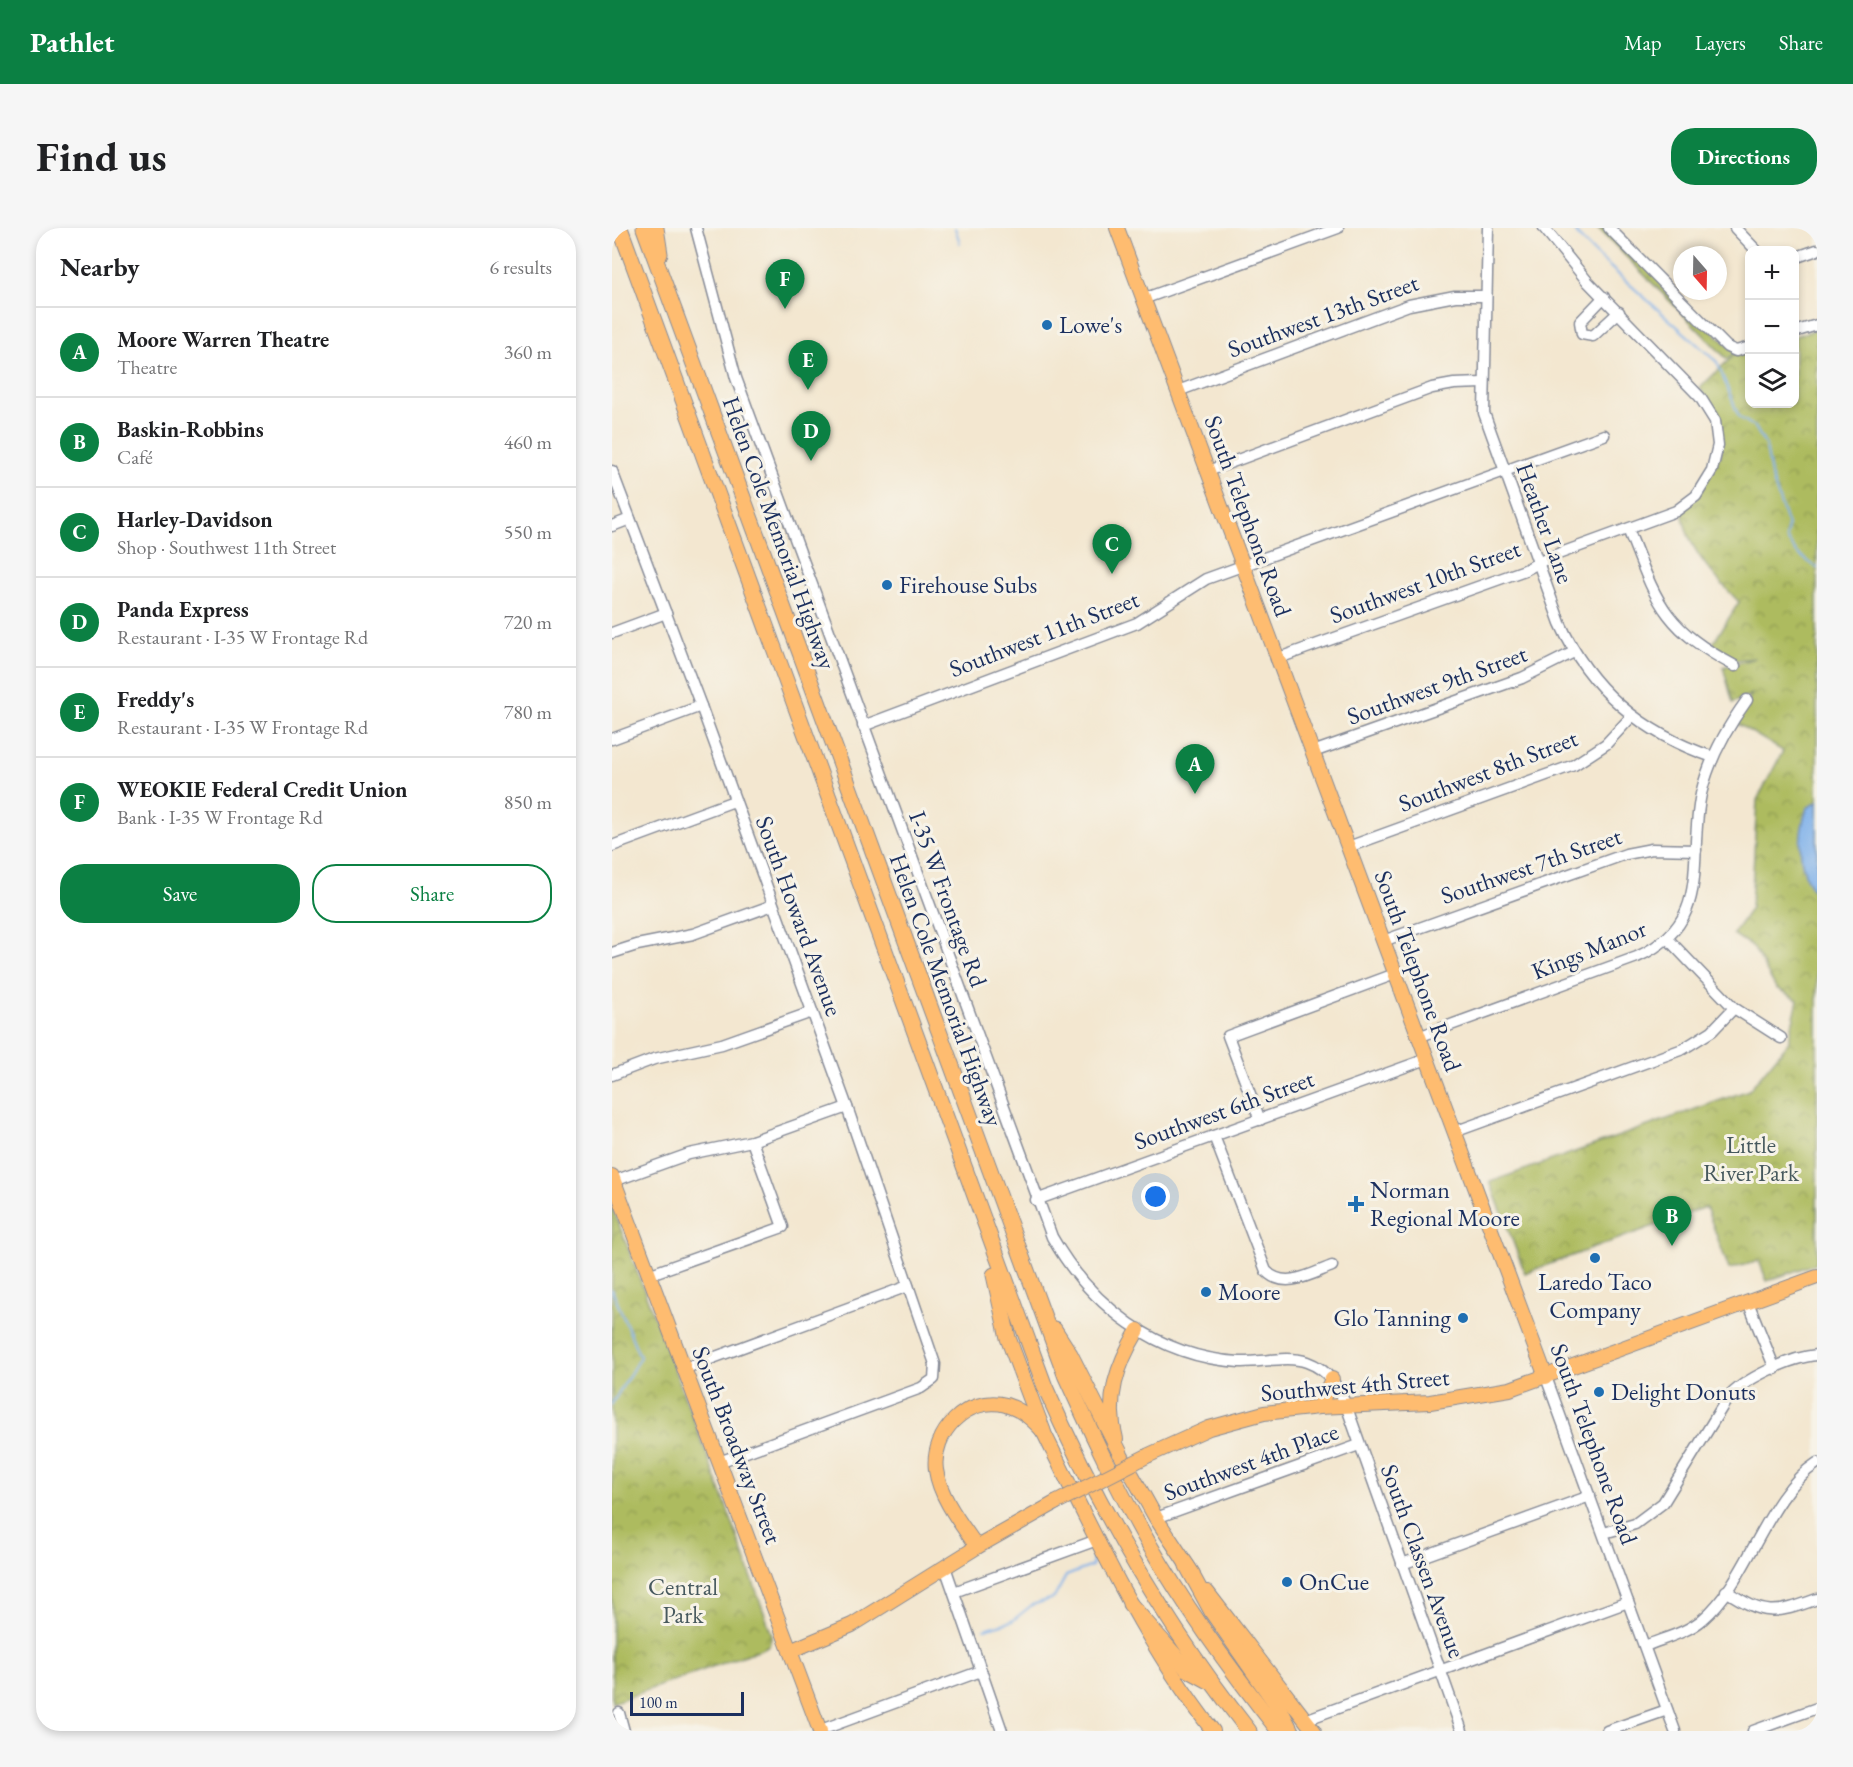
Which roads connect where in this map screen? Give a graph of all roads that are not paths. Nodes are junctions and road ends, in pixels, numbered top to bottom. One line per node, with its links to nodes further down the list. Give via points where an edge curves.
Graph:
1 (620, 228): 16 (highway, Helen Cole Memorial Highway)
2 (644, 228): 15 (highway, Helen Cole Memorial Highway)
3 (656, 228): 15 (highway)
4 (696, 228): 43 (street, I-35 W Frontage Rd, via 736,378)
5 (1117, 228): 19 (main road, South Telephone Road)
6 (1338, 228): 19 (street)
7 (1488, 228): 17 (street, Heather Lane)
8 (1544, 228): 18 (street, Southwest 10th Street)
9 (1610, 228): 23 (street, via 1727,347 1736,351)
10 (1735, 228): 12 (street)
11 (612, 236): 16 (highway)
12 (1752, 246)
13 (1817, 250): 14 (street)
14 (1799, 256)
15 (666, 289): 75 (highway, Helen Cole Memorial Highway)
16 (643, 291): 69 (highway, Helen Cole Memorial Highway)
17 (1485, 296): 24 (street, Heather Lane); 25 (street, Southwest 13th Street, via 1445,297 1409,304)
18 (1604, 297): 20 (street, Southwest 10th Street); 20 (street, via 1580,322 1582,334 1593,336)
19 (1143, 299): 25 (main road, South Telephone Road)
20 (1619, 312): 32 (street, Southwest 10th Street, via 1700,397 1715,421 1718,445 1696,496 1676,511)
21 (1817, 325): 22 (street)
22 (1799, 330)
23 (1745, 348)
24 (1483, 383): 28 (street, via 1432,388); 29 (street, Heather Lane, via 1486,422)
25 (1178, 391): 28 (main road, South Telephone Road)
26 (1604, 435): 29 (street, Southwest 11th Street)
27 (612, 471): 30 (street, South Howard Avenue)
28 (1208, 471): 34 (main road, South Telephone Road)
29 (1504, 471): 33 (street, Heather Lane); 34 (street, Southwest 11th Street)
30 (630, 519): 31 (street); 35 (street, South Howard Avenue)
31 (612, 526)
32 (1628, 529): 33 (street, Southwest 10th Street); 39 (street, via 1649,586 1667,617 1693,641)
33 (1538, 563): 37 (street, Heather Lane); 38 (street, Southwest 10th Street)
34 (1242, 566): 38 (main road, South Telephone Road); 43 (street, Southwest 11th Street, via 1194,585 1137,623)
35 (666, 613): 36 (street); 41 (street, South Howard Avenue)
36 (612, 633)
37 (1574, 652): 42 (street, Heather Lane, via 1601,688); 45 (street, Southwest 9th Street, via 1522,678)
38 (1276, 659): 45 (main road, South Telephone Road)
39 (1735, 666)
40 (1747, 700): 46 (street, Kings Manor)
41 (701, 706): 44 (street); 47 (street, South Howard Avenue)
42 (1632, 716): 46 (street, Heather Lane, via 1670,740); 49 (street, Southwest 8th Street, via 1606,744 1574,765)
43 (863, 726): 68 (street, I-35 W Frontage Rd)
44 (612, 739)
45 (1313, 752): 49 (main road, South Telephone Road)
46 (1713, 757): 50 (street, Kings Manor, via 1699,810)
47 (734, 801): 48 (street); 51 (street, South Howard Avenue)
48 (612, 846)
49 (1348, 846): 53 (main road, South Telephone Road)
50 (1696, 850): 52 (street, Kings Manor, via 1690,906); 53 (street, Southwest 7th Street, via 1652,849 1626,854)
51 (773, 905): 54 (street, via 693,933); 57 (street, South Howard Avenue)
52 (1668, 939): 56 (street); 58 (street, Kings Manor, via 1637,957)
53 (1383, 941): 55 (main road, South Telephone Road)
54 (612, 953)
55 (1395, 974): 58 (main road, South Telephone Road); 63 (street, via 1228,1036)
56 (1734, 1008): 59 (street); 64 (street, via 1712,1031 1683,1049)
57 (812, 1012): 61 (street, via 728,1042 654,1059); 62 (street, South Howard Avenue)
58 (1418, 1037): 60 (main road, South Telephone Road)
59 (1781, 1038)
60 (1427, 1059): 63 (street, Southwest 6th Street); 64 (main road, South Telephone Road)
61 (612, 1075)
62 (847, 1107): 66 (street); 73 (street, South Howard Avenue)
63 (1260, 1120): 65 (street, Southwest 6th Street)
64 (1454, 1132): 80 (main road, South Telephone Road)
65 (1214, 1136): 68 (street, Southwest 6th Street); 70 (street, via 1263,1265 1279,1280 1296,1280)
66 (752, 1141): 67 (street, via 689,1154); 71 (street, via 783,1227)
67 (613, 1178): 71 (main road, South Broadway Street)
68 (1036, 1200): 76 (street, I-35 W Frontage Rd, via 1052,1237 1079,1279 1110,1310)
69 (987, 1234): 84 (highway, via 1002,1319); 106 (highway, Helen Cole Memorial Highway, via 1030,1350 1078,1459 1129,1556)
70 (1332, 1266)
71 (648, 1275): 78 (main road, South Broadway Street)
72 (1817, 1277): 74 (main road, Southwest 4th Street)
73 (908, 1286): 78 (street); 87 (street, South Howard Avenue, via 935,1364 934,1378 921,1388)
74 (1748, 1302): 79 (street); 80 (main road, Southwest 4th Street)
75 (1038, 1306): 86 (highway, via 1070,1354); 116 (highway, Helen Cole Memorial Highway, via 1099,1450 1144,1537 1190,1611)
76 (1138, 1330): 81 (street, I-35 W Frontage Rd, via 1175,1347 1218,1359 1305,1362); 86 (main road, via 1121,1361 1112,1392 1112,1418)
77 (1817, 1355): 79 (street)
78 (684, 1369): 87 (main road, South Broadway Street)
79 (1775, 1369): 91 (street, via 1748,1379 1734,1390 1655,1510 1635,1524)
80 (1546, 1377): 82 (main road, Southwest 4th Street, via 1477,1396); 89 (street, South Telephone Road)
81 (1332, 1379): 82 (street, I-35 W Frontage Rd); 83 (main road)
82 (1346, 1405): 83 (main road, Southwest 4th Street); 85 (street, South Classen Avenue)
83 (1320, 1407): 93 (main road, Southwest 4th Street, bridge, via 1229,1421 1178,1440)
84 (1043, 1431): 92 (main road); 93 (main road, via 1020,1410 991,1404 958,1416 942,1436 935,1463 939,1483)
85 (1359, 1445): 90 (street, Southwest 4th Place); 94 (street, South Classen Avenue)
86 (1120, 1453): 90 (main road)
87 (719, 1462): 103 (main road, South Broadway Street)
88 (1817, 1463): 97 (street, via 1792,1486)
89 (1590, 1496): 91 (street, South Telephone Road); 94 (street)
90 (1156, 1518): 95 (main road)
91 (1604, 1533): 100 (street, South Telephone Road)
92 (1097, 1540): 98 (street); 101 (main road)
93 (977, 1547): 96 (main road, Southwest 4th Street)
94 (1402, 1564): 104 (street, South Classen Avenue)
95 (1187, 1566): 110 (main road); 117 (highway, via 1212,1612)
96 (945, 1567): 98 (street); 103 (main road, Southwest 4th Street, via 852,1625)
97 (1726, 1591): 99 (street, via 1749,1606 1772,1613); 102 (street, via 1698,1624)
98 (954, 1592): 105 (street)
99 (1817, 1599)
100 (1628, 1602): 102 (street, South Telephone Road); 104 (street)
101 (1130, 1604): 106 (highway, via 1187,1669); 111 (main road)
102 (1645, 1646): 108 (street, South Telephone Road)
103 (790, 1651): 113 (main road, South Broadway Street)
104 (1440, 1670): 110 (street); 119 (street, South Classen Avenue)
105 (981, 1671): 113 (street); 114 (street)
106 (1213, 1683): 115 (highway, Helen Cole Memorial Highway)
107 (1817, 1708): 122 (street)
108 (1667, 1710): 120 (street); 121 (street, South Telephone Road)
109 (619, 1713): 112 (street)
110 (1305, 1720): 118 (main road)
111 (1206, 1729)
112 (624, 1731)
113 (819, 1731)
114 (1002, 1731)
115 (1249, 1731)
116 (1278, 1731)
117 (1291, 1731)
118 (1314, 1731)
119 (1462, 1731)
120 (1607, 1731)
121 (1675, 1731)
122 (1754, 1731)

